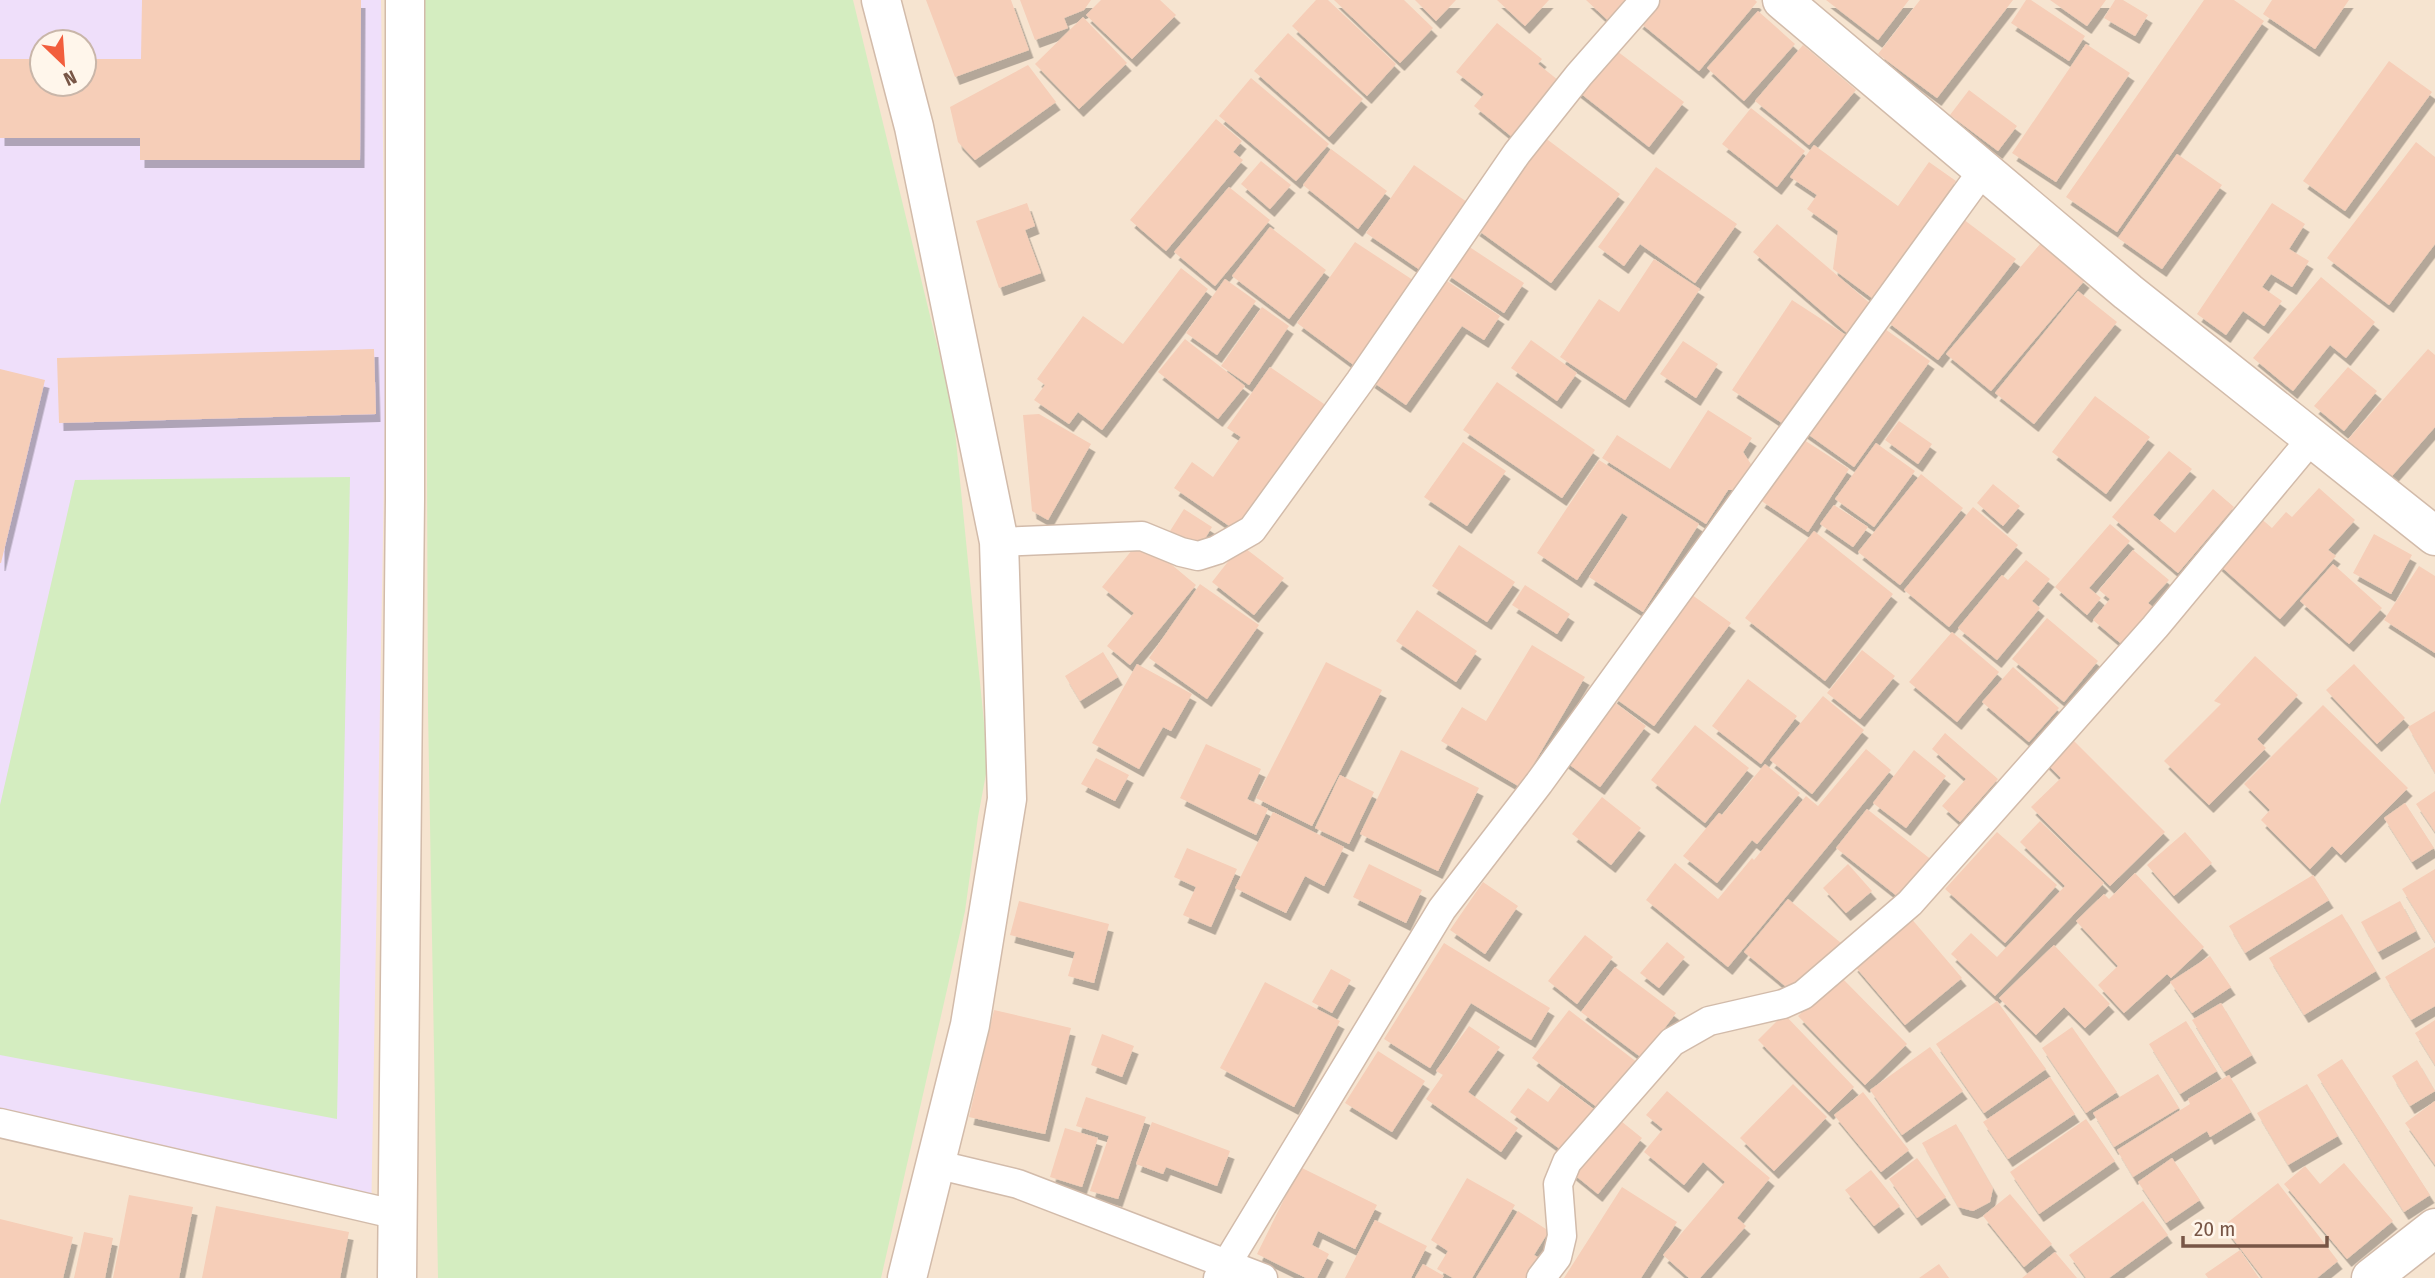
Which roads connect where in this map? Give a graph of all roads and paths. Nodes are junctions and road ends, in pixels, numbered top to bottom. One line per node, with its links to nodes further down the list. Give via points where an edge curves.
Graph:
1 (405, 0): 11 (street)
2 (881, 0): 8 (street, via 914,127)
3 (1645, 0): 8 (lane, via 1517,153 1252,530 1198,555 1142,536)
4 (1782, 0): 5 (street)
5 (1984, 169): 6 (street, via 2128,292); 13 (lane, via 1539,783 1442,909)
6 (2312, 438): 7 (street); 17 (lane, via 2155,627 1910,903 1803,995 1709,1021 1672,1042 1567,1162 1559,1184 1562,1236 1557,1257)
7 (2435, 536)
8 (999, 542): 10 (street, via 1007,799 970,1025)
9 (0, 1123): 11 (lane)
10 (935, 1164): 13 (lane, via 1018,1184); 15 (street)
11 (398, 1214): 14 (street)
12 (2435, 1228): 18 (street)
13 (1222, 1270): 16 (lane)
14 (397, 1278)
15 (907, 1278)
16 (1263, 1278)
17 (1541, 1278)
18 (2371, 1278)

